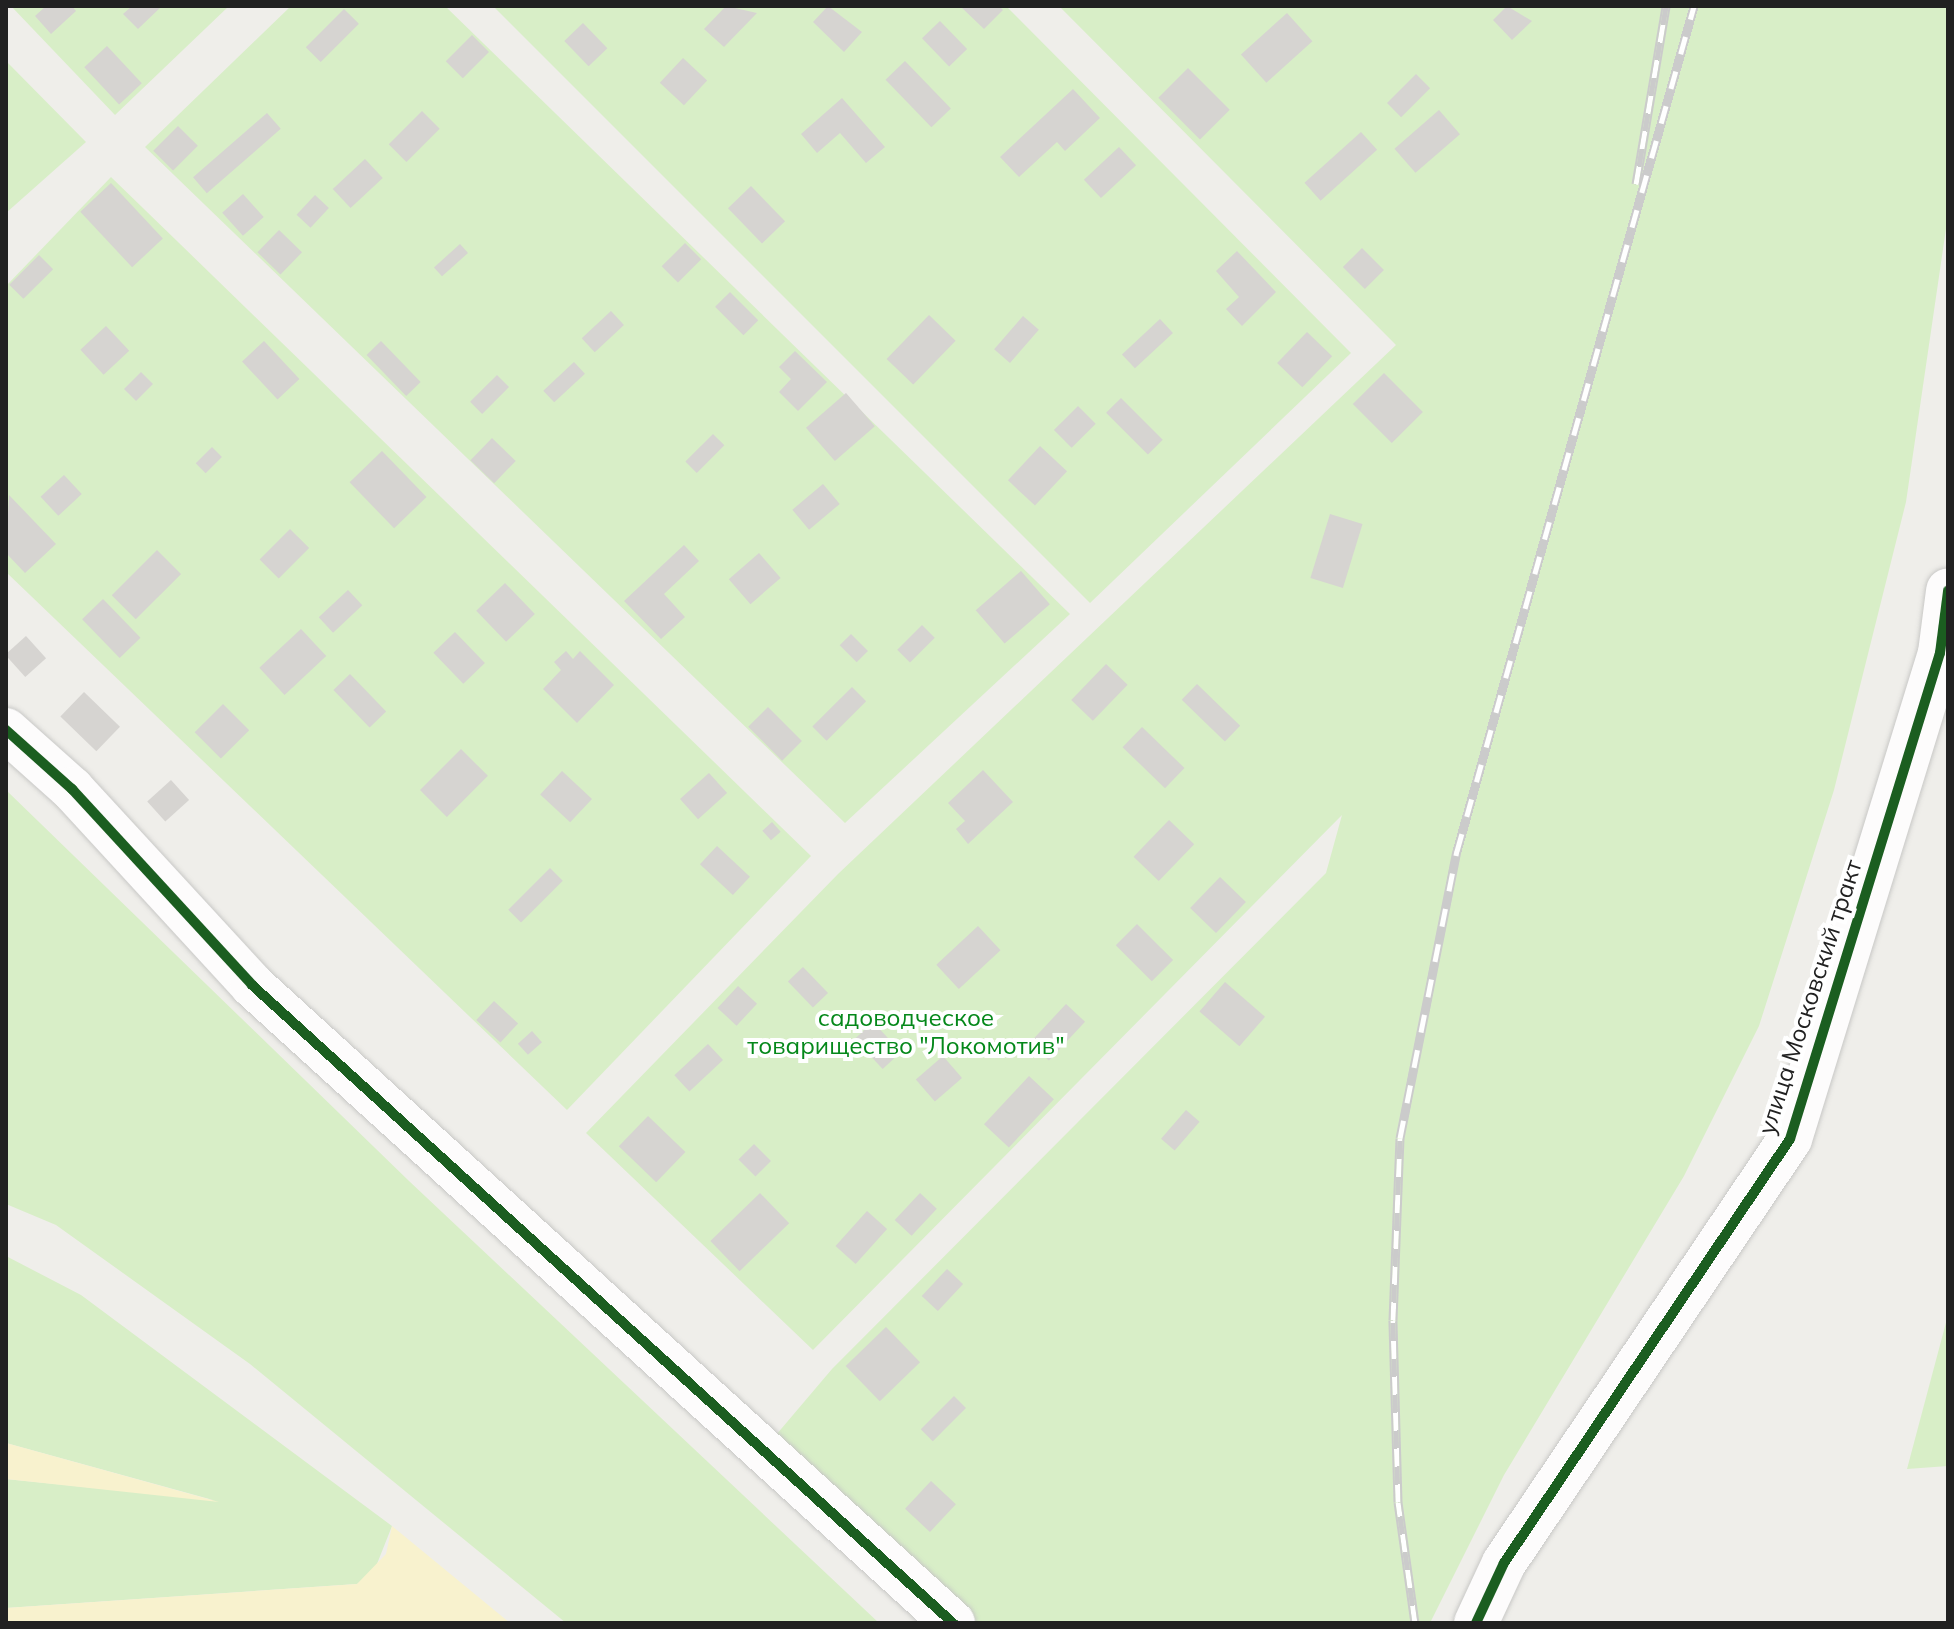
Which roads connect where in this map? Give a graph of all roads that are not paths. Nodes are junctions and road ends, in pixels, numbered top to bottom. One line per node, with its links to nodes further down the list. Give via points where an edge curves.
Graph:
1 (1948, 591): 4 (street, улица Московский тракт, via 1940,653 1790,1139 1504,1563)
2 (6, 730): 3 (street, via 72,789 252,985)
3 (953, 1623)
4 (1476, 1623)

